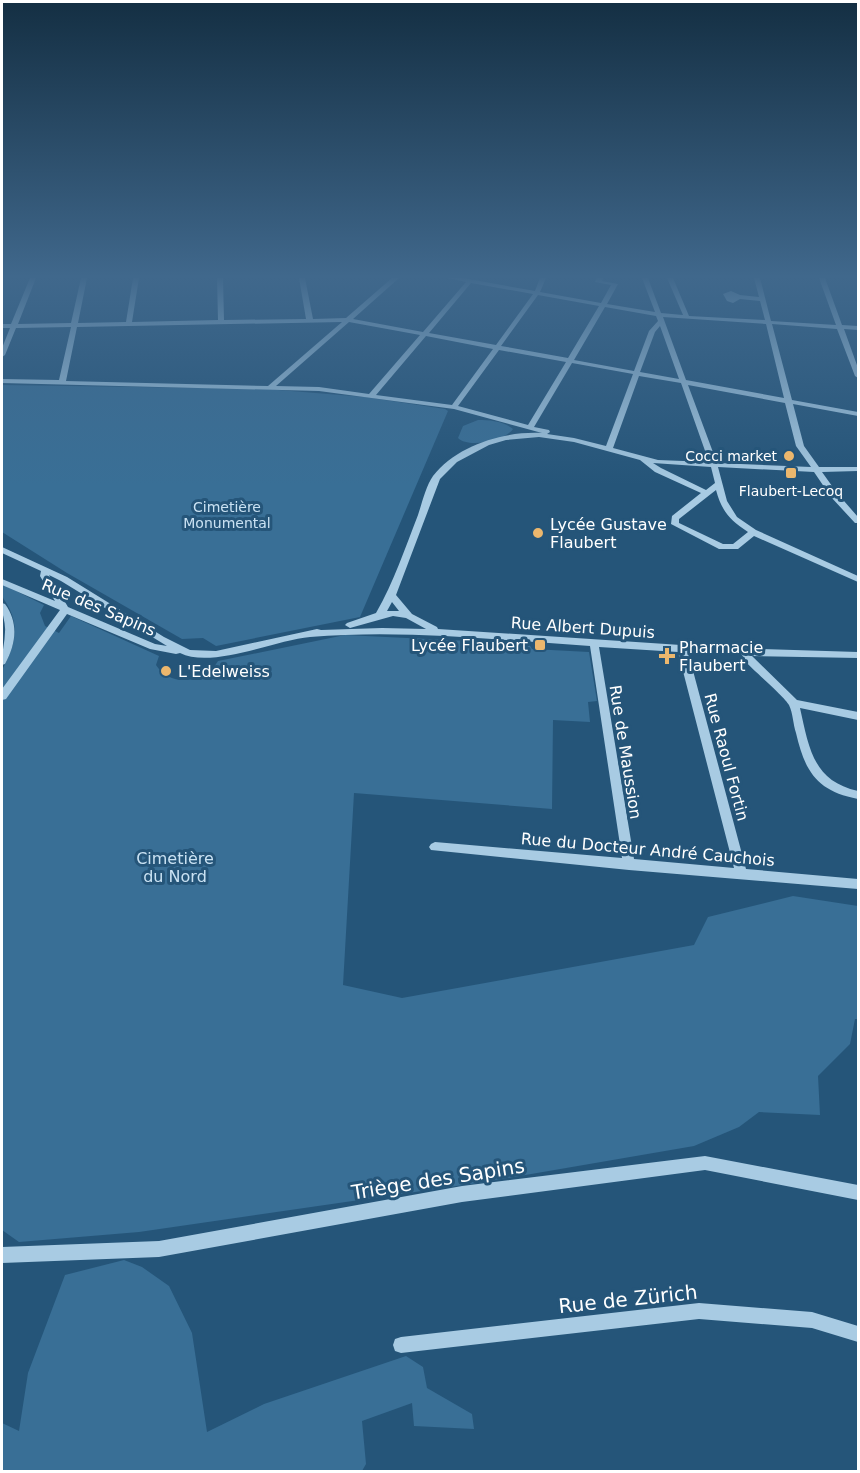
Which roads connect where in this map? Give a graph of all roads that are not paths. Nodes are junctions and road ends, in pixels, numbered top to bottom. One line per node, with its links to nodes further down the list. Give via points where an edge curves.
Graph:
1 (69, 347): 15 (street)
2 (318, 347): 16 (street)
3 (413, 347): 17 (street)
4 (497, 347): 10 (street); 19 (street)
5 (578, 347): 10 (street)
6 (646, 347): 11 (street)
7 (671, 347): 14 (street)
8 (776, 347): 18 (street)
9 (847, 347): 12 (street)
10 (570, 361): 11 (street); 22 (street)
11 (637, 373): 14 (street); 24 (street)
12 (858, 376)
13 (2, 381): 15 (street)
14 (684, 382): 18 (street); 26 (street)
15 (62, 383): 16 (street)
16 (272, 387): 17 (street)
17 (372, 395): 19 (street)
18 (789, 401): 20 (street); 27 (street, via 800,446)
19 (456, 407): 21 (street)
20 (858, 414)
21 (519, 425): 22 (street); 23 (street)
22 (534, 432): 23 (street); 24 (street)
23 (516, 437): 39 (street, via 478,446 443,468 424,504)
24 (609, 450): 25 (street)
25 (644, 459): 26 (street); 32 (street, via 657,470)
26 (713, 465): 27 (street); 31 (street)
27 (814, 469): 28 (street); 33 (street)
28 (848, 469): 29 (street); 30 (street)
29 (858, 469)
30 (858, 479)
31 (717, 485): 32 (street); 34 (street, via 734,519)
32 (708, 493): 34 (street, via 675,518 675,524 722,547 735,548)
33 (858, 521)
34 (753, 532): 37 (street)
35 (2, 550): 36 (street)
36 (45, 571): 41 (street, via 44,576); 50 (street, via 94,595)
37 (858, 579)
38 (2, 582): 41 (street, Rue des Sapins)
39 (391, 595): 42 (street); 43 (street, Rue Albert Dupuis)
40 (2, 606): 52 (street, via 10,629 8,651)
41 (64, 610): 50 (street, Rue des Sapins, via 153,647); 53 (street)
42 (380, 615): 43 (street, Rue Albert Dupuis, via 396,612); 44 (street, via 385,626); 46 (street, Rue Albert Dupuis)
43 (409, 616): 45 (street, Rue Albert Dupuis, via 423,625)
44 (399, 631): 45 (street, Rue Albert Dupuis); 46 (street, Rue Albert Dupuis)
45 (449, 632): 47 (street, Rue Albert Dupuis)
46 (311, 633): 50 (street, Rue des Sapins, via 216,654)
47 (594, 643): 48 (street, Rue Albert Dupuis); 58 (street, Rue de Maussion)
48 (682, 648): 49 (street, Rue Albert Dupuis); 59 (street, Rue Raoul Fortin)
49 (745, 652): 51 (street, Rue Albert Dupuis); 54 (street)
50 (188, 653)
51 (858, 655)
52 (2, 662)
53 (2, 696)
54 (794, 703): 55 (street); 56 (street, via 813,770 837,790)
55 (858, 717)
56 (858, 795)
57 (435, 847): 58 (street, Rue du Docteur André Cauchois)
58 (628, 865): 59 (street, Rue du Docteur André Cauchois)
59 (741, 874): 60 (street, Rue du Docteur André Cauchois)
60 (858, 884)
61 (858, 1193): 62 (street, Triège des Sapins, via 705,1163 462,1194 159,1249)
62 (2, 1256)
63 (858, 1334): 64 (street, Rue de Zürich, via 812,1320 699,1311)
64 (401, 1345)

